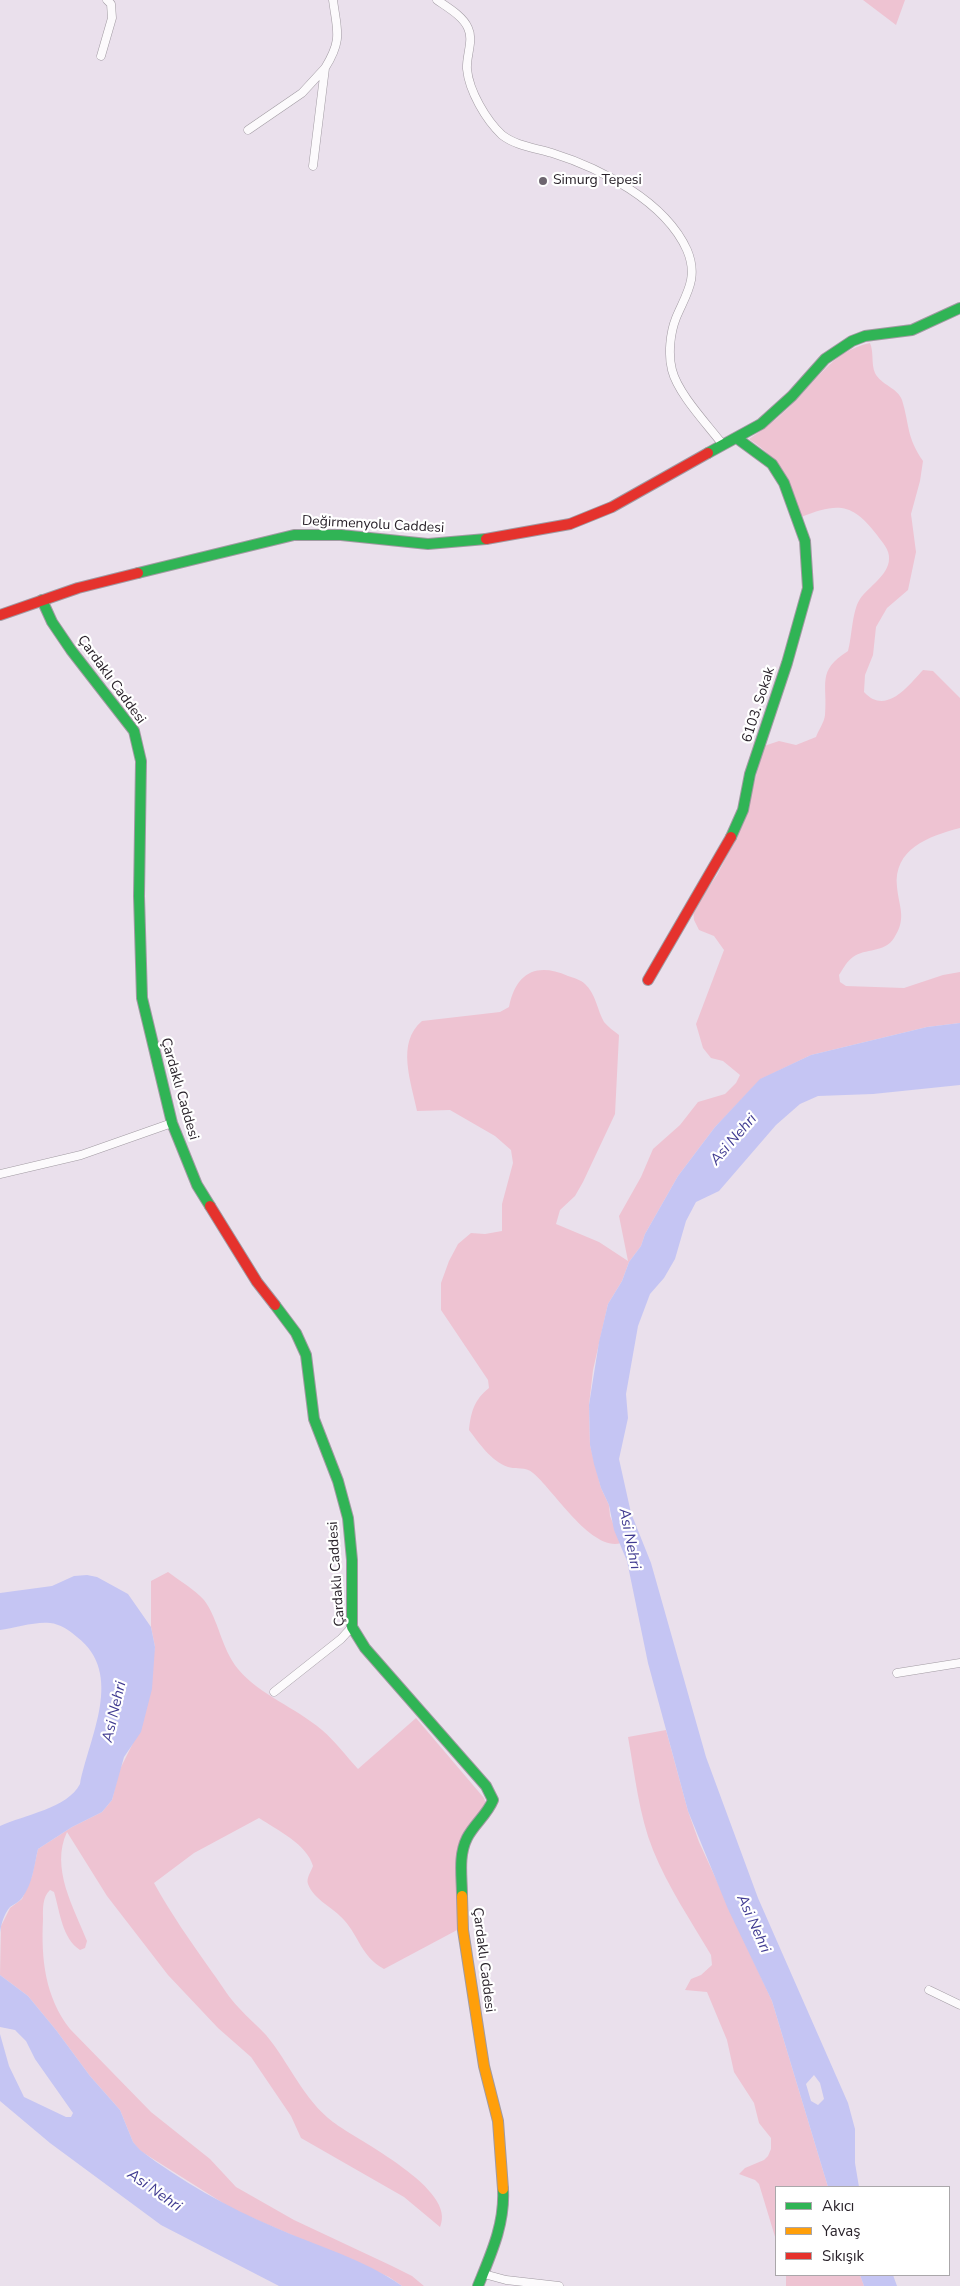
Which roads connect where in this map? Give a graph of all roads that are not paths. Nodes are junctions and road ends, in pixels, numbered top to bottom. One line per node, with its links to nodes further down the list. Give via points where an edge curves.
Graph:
1 (107, 0): 4 (street, via 111,4 112,18)
2 (333, 0): 5 (street, via 339,36)
3 (438, 0): 10 (street, via 469,29 467,69 471,85 480,105 501,134 523,145 589,166 615,180 638,196 675,231 687,251 692,268 691,283 672,335 672,371 691,403)
4 (101, 56)
5 (325, 68): 6 (street, via 302,93); 7 (street)
6 (248, 130)
7 (313, 166)
8 (960, 308): 9 (street, Değirmenyolu Caddesi, via 912,330 864,336 852,341 825,359 776,413)
9 (738, 438): 10 (street, Değirmenyolu Caddesi); 13 (street, 6103. Sokak, via 772,464 784,483 805,541 808,588 750,774 744,810 729,843)
10 (723, 445): 11 (street, Değirmenyolu Caddesi, via 612,507 570,524 481,541 437,543 341,535 294,535 114,578)
11 (42, 600): 12 (street, Değirmenyolu Caddesi); 14 (street, Çardaklı Caddesi, via 71,650 134,731 141,761 142,998)
12 (0, 614)
13 (648, 980)
14 (172, 1123): 15 (street, via 81,1156); 16 (street, Çardaklı Caddesi, via 210,1206 256,1282 296,1333 306,1355 314,1419 338,1481 348,1518)
15 (0, 1174)
16 (352, 1626): 19 (street, via 341,1639); 22 (street, Çardaklı Caddesi, via 365,1648 486,1786 492,1800 489,1810 467,1837 461,1854 466,1952 484,2066 498,2121 504,2206 499,2233)
17 (960, 1663): 18 (street)
18 (897, 1673)
19 (274, 1692)
20 (929, 1990): 21 (street)
21 (960, 2005)
22 (484, 2274): 23 (street, Çardaklı Caddesi); 24 (street)
23 (478, 2286)
24 (559, 2286)

